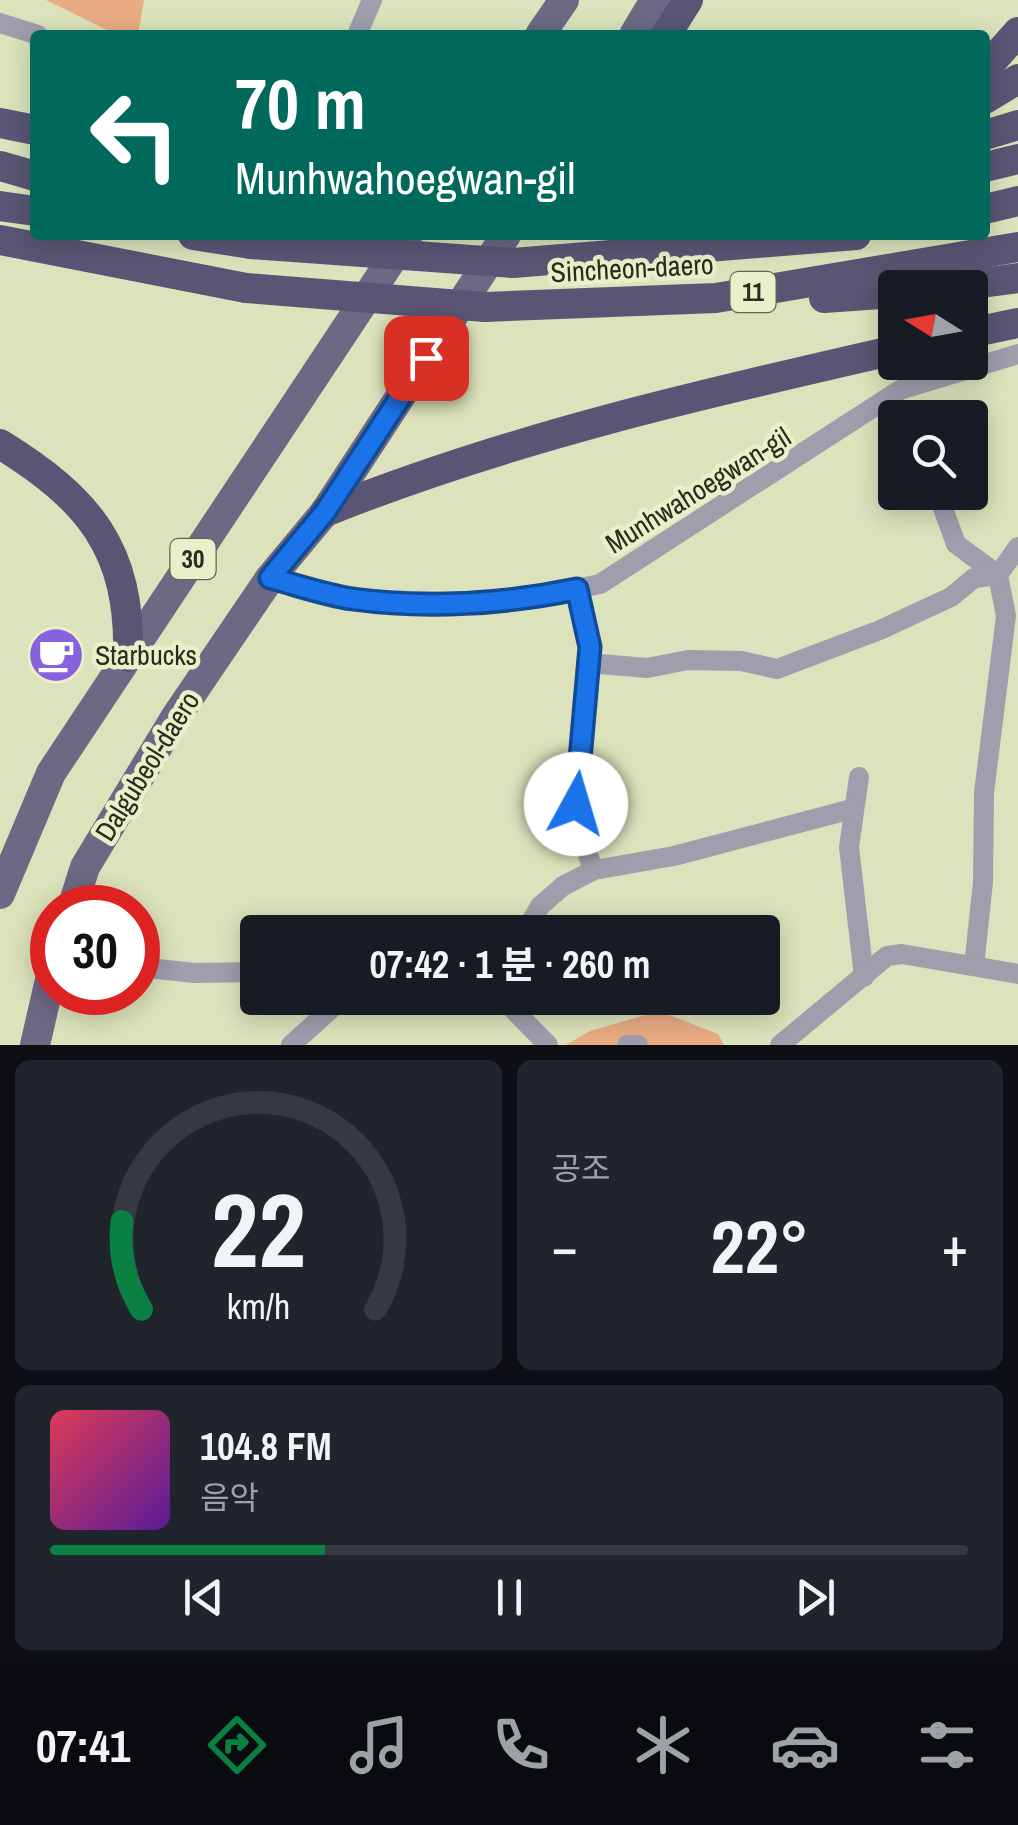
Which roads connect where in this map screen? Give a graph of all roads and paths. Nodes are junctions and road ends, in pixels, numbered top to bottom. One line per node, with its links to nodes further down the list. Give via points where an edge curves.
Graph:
1 (372, 0): 6 (street)
2 (564, 0): 7 (main road)
3 (655, 0): 8 (main road)
4 (688, 0): 9 (highway)
5 (0, 23): 10 (street)
6 (359, 30)
7 (543, 30)
8 (637, 30)
9 (669, 30)
10 (30, 32)
11 (1018, 32): 12 (highway)
12 (990, 63)
13 (1018, 79): 14 (highway)
14 (990, 95)
15 (0, 114): 16 (highway)
16 (30, 115)
17 (0, 123): 19 (highway)
18 (1018, 125): 20 (highway)
19 (30, 129)
20 (990, 133)
21 (1018, 159): 23 (highway)
22 (0, 166): 24 (highway)
23 (990, 166)
24 (30, 175)
25 (1018, 201): 27 (highway)
26 (0, 206): 28 (highway)
27 (990, 209)
28 (30, 210)
29 (0, 240): 38 (highway, Sincheon-daero / 11, bridge, via 246,288 485,308)
30 (226, 240): 34 (highway, bridge)
31 (405, 240): 52 (main road, 30)
32 (732, 240): 34 (highway)
33 (1018, 247): 38 (highway, Sincheon-daero / 11)
34 (510, 249): 47 (main road, Dalgubeol-daero)
35 (1018, 278): 36 (highway)
36 (988, 282)
37 (878, 295): 38 (highway)
38 (716, 298)
39 (1018, 322): 40 (highway)
40 (988, 329)
41 (878, 354): 47 (highway, via 508,446)
42 (1018, 354): 43 (street, Munhwahoegwan-gil)
43 (892, 396): 44 (street); 51 (street, Munhwahoegwan-gil, via 686,532 600,584)
44 (894, 400)
45 (0, 444): 52 (highway, via 68,492 112,550 125,592)
46 (944, 510): 49 (street, via 956,544)
47 (325, 512): 50 (main road, Dalgubeol-daero)
48 (1018, 547): 49 (street)
49 (998, 575): 53 (street, via 974,578 951,597 880,630 777,669 740,661 647,668); 60 (street, via 1006,616 984,793 984,882)
50 (270, 578): 51 (street, Munhwahoegwan-gil, via 352,599 422,602 528,599); 57 (main road, Dalgubeol-daero, via 175,718 95,850)
51 (577, 589): 53 (street)
52 (128, 657): 58 (main road, 30, via 51,773)
53 (589, 663): 56 (street, via 576,804 580,840)
54 (859, 777): 55 (street)
55 (852, 809): 56 (street); 64 (street, via 849,847)
56 (594, 870): 59 (street, via 563,886)
57 (81, 885)
58 (0, 894)
59 (535, 915)
60 (974, 966): 63 (street); 64 (street, via 902,954 887,956)
61 (160, 969): 62 (street)
62 (240, 972)
63 (1018, 974)
64 (864, 977): 73 (street)
65 (42, 1015): 68 (main road)
66 (324, 1015): 69 (street)
67 (519, 1015): 70 (street)
68 (35, 1045)
69 (290, 1045)
70 (548, 1045)
71 (626, 1045): 72 (street)
72 (638, 1045)
73 (780, 1045)

